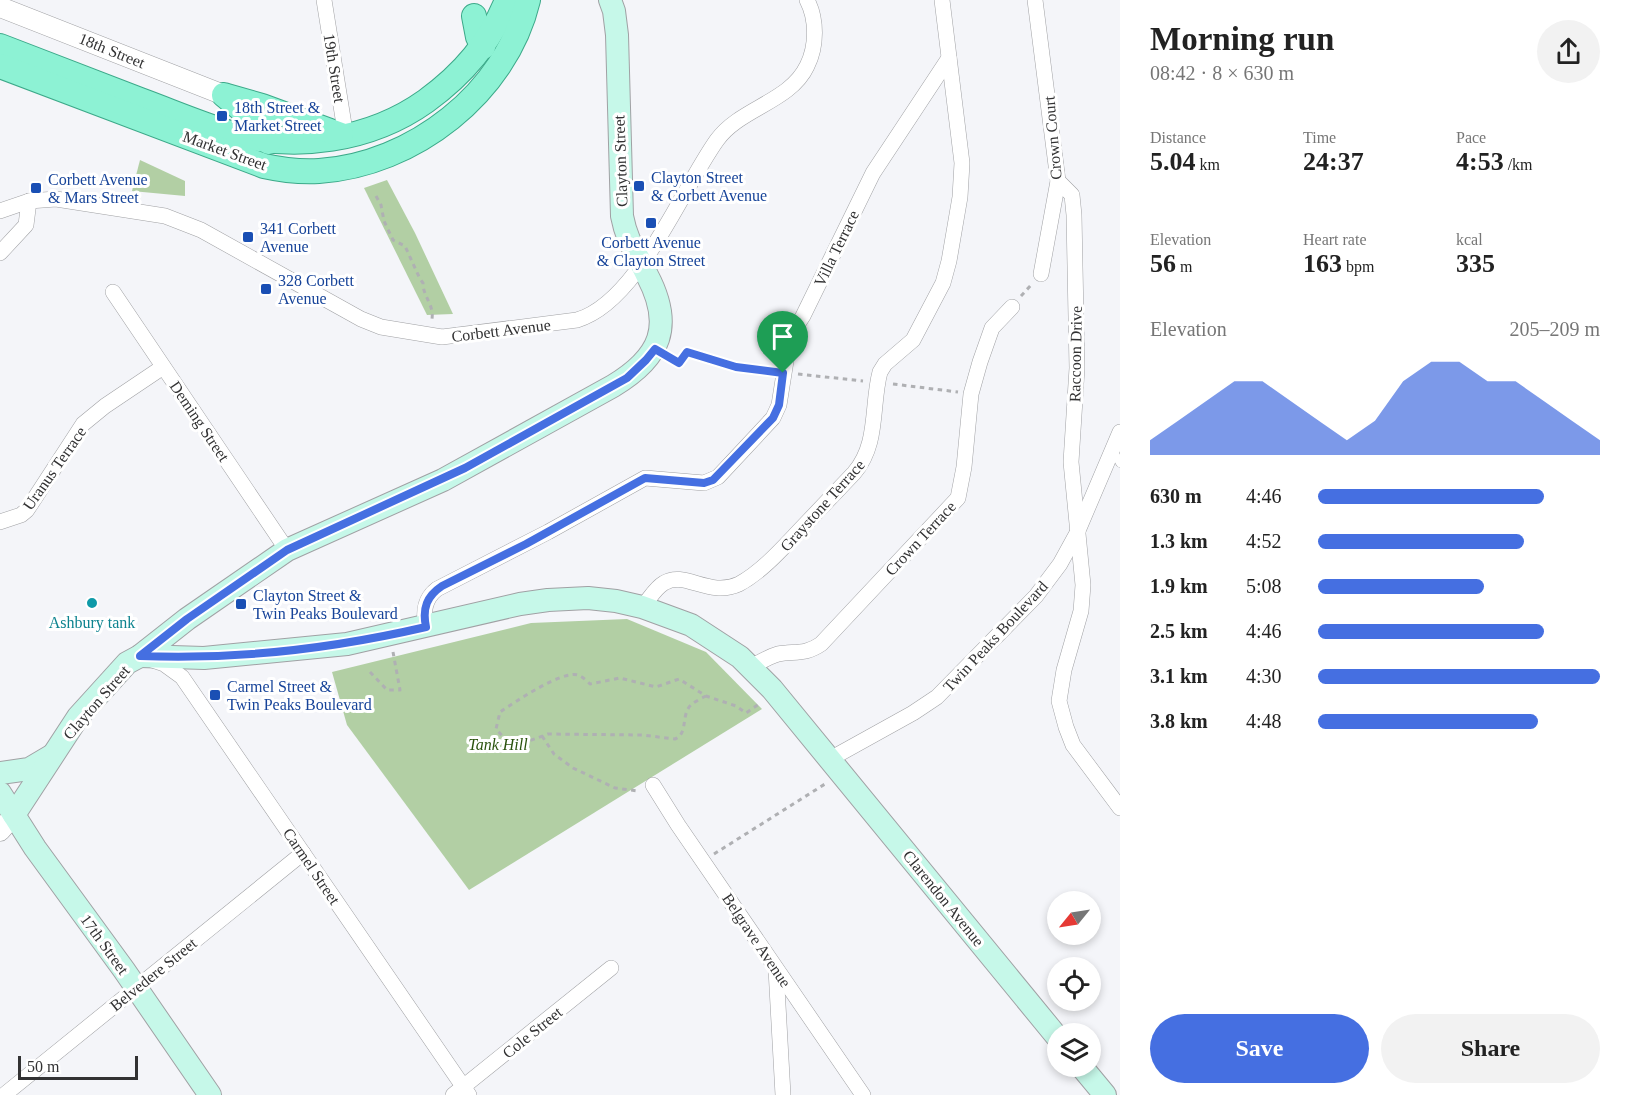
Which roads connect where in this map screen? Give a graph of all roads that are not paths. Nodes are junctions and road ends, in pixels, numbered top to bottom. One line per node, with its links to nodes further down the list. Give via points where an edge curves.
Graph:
1 (324, 0): 15 (street, 19th Street)
2 (507, 0): 11 (main road, Market Street)
3 (528, 0): 17 (main road, Market Street, via 512,44 491,78 449,119)
4 (610, 0): 22 (main road, Clayton Street, via 617,35 622,216 629,242)
5 (807, 0): 22 (street, Corbett Avenue, via 815,27 814,44 799,79 725,128)
6 (942, 0): 12 (street, Graystone Terrace)
7 (1035, 0): 18 (street, Crown Court)
8 (0, 7): 14 (street, 18th Street)
9 (477, 8): 11 (main road, via 478,37)
10 (0, 46): 16 (main road, Market Street, via 213,127)
11 (483, 47): 15 (main road, Market Street, via 461,73 418,107)
12 (949, 58): 33 (street, Graystone Terrace, via 963,173 949,261 943,283 917,334 880,372 871,442 865,459 778,554 738,584 715,589 687,580 672,580 658,588); 34 (street, Villa Terrace, via 868,183 790,336 779,405 773,418 713,480 704,483 645,478 442,586 426,603)
13 (0, 66): 17 (main road, Market Street, via 264,166 319,171 360,164)
14 (224, 95): 15 (main road); 16 (main road)
15 (346, 137): 16 (main road, Market Street)
16 (267, 140): 17 (main road, via 302,156 370,148)
17 (397, 150)
18 (1058, 181): 23 (street, Crown Court); 31 (street, Raccoon Drive, via 1072,195 1074,215 1077,368 1071,462)
19 (29, 201): 20 (street, Corbett Avenue); 21 (street, via 26,225); 22 (street, Corbett Avenue, via 72,200 182,221 361,319 429,336 456,336 587,317 616,295)
20 (0, 211)
21 (0, 253)
22 (641, 263): 32 (main road, Clayton Street, via 652,283 661,326 655,349 627,378 489,456)
23 (1041, 274)
24 (113, 292): 26 (street, Deming Street)
25 (1011, 307): 36 (street, Crown Terrace, via 992,327 971,394 958,498 821,644 810,651 767,657)
26 (163, 367): 30 (street, Uranus Terrace, via 83,424 27,510); 32 (street, Deming Street)
27 (1120, 432): 28 (street, Twin Peaks Boulevard)
28 (1112, 449): 29 (lane); 31 (street, Twin Peaks Boulevard)
29 (1120, 463)
30 (0, 522)
31 (1077, 534): 38 (street, Twin Peaks Boulevard, via 1036,596 951,685 913,713); 42 (street, Raccoon Drive, via 1083,585 1081,611 1059,701 1073,745)
32 (287, 550): 35 (main road, Clayton Street)
33 (642, 607): 34 (main road, via 602,599 555,599); 36 (main road, via 691,625)
34 (426, 627): 35 (main road, via 347,644 214,657)
35 (140, 656): 37 (main road, Clayton Street, via 122,668 78,717); 44 (street, Carmel Street, via 164,664 182,677)
36 (751, 667): 38 (main road)
37 (52, 755): 39 (main road, via 28,770); 43 (main road, Clayton Street)
38 (830, 759): 48 (main road, Clarendon Avenue)
39 (0, 772)
40 (653, 785): 46 (street, Belgrave Avenue)
41 (0, 793): 43 (main road, 17th Street)
42 (1120, 808)
43 (7, 823): 47 (main road, 17th Street, via 35,848)
44 (303, 853): 47 (street, Belvedere Street); 50 (street, Carmel Street)
45 (611, 968): 50 (street, Cole Street)
46 (776, 969): 53 (street); 54 (street, Belgrave Avenue)
47 (136, 988): 51 (street, Belvedere Street); 52 (main road, 17th Street)
48 (1047, 1025)
49 (1090, 1077): 55 (main road)
50 (462, 1092)
51 (4, 1095)
52 (210, 1095)
53 (783, 1095)
54 (863, 1095)
55 (1105, 1095)

